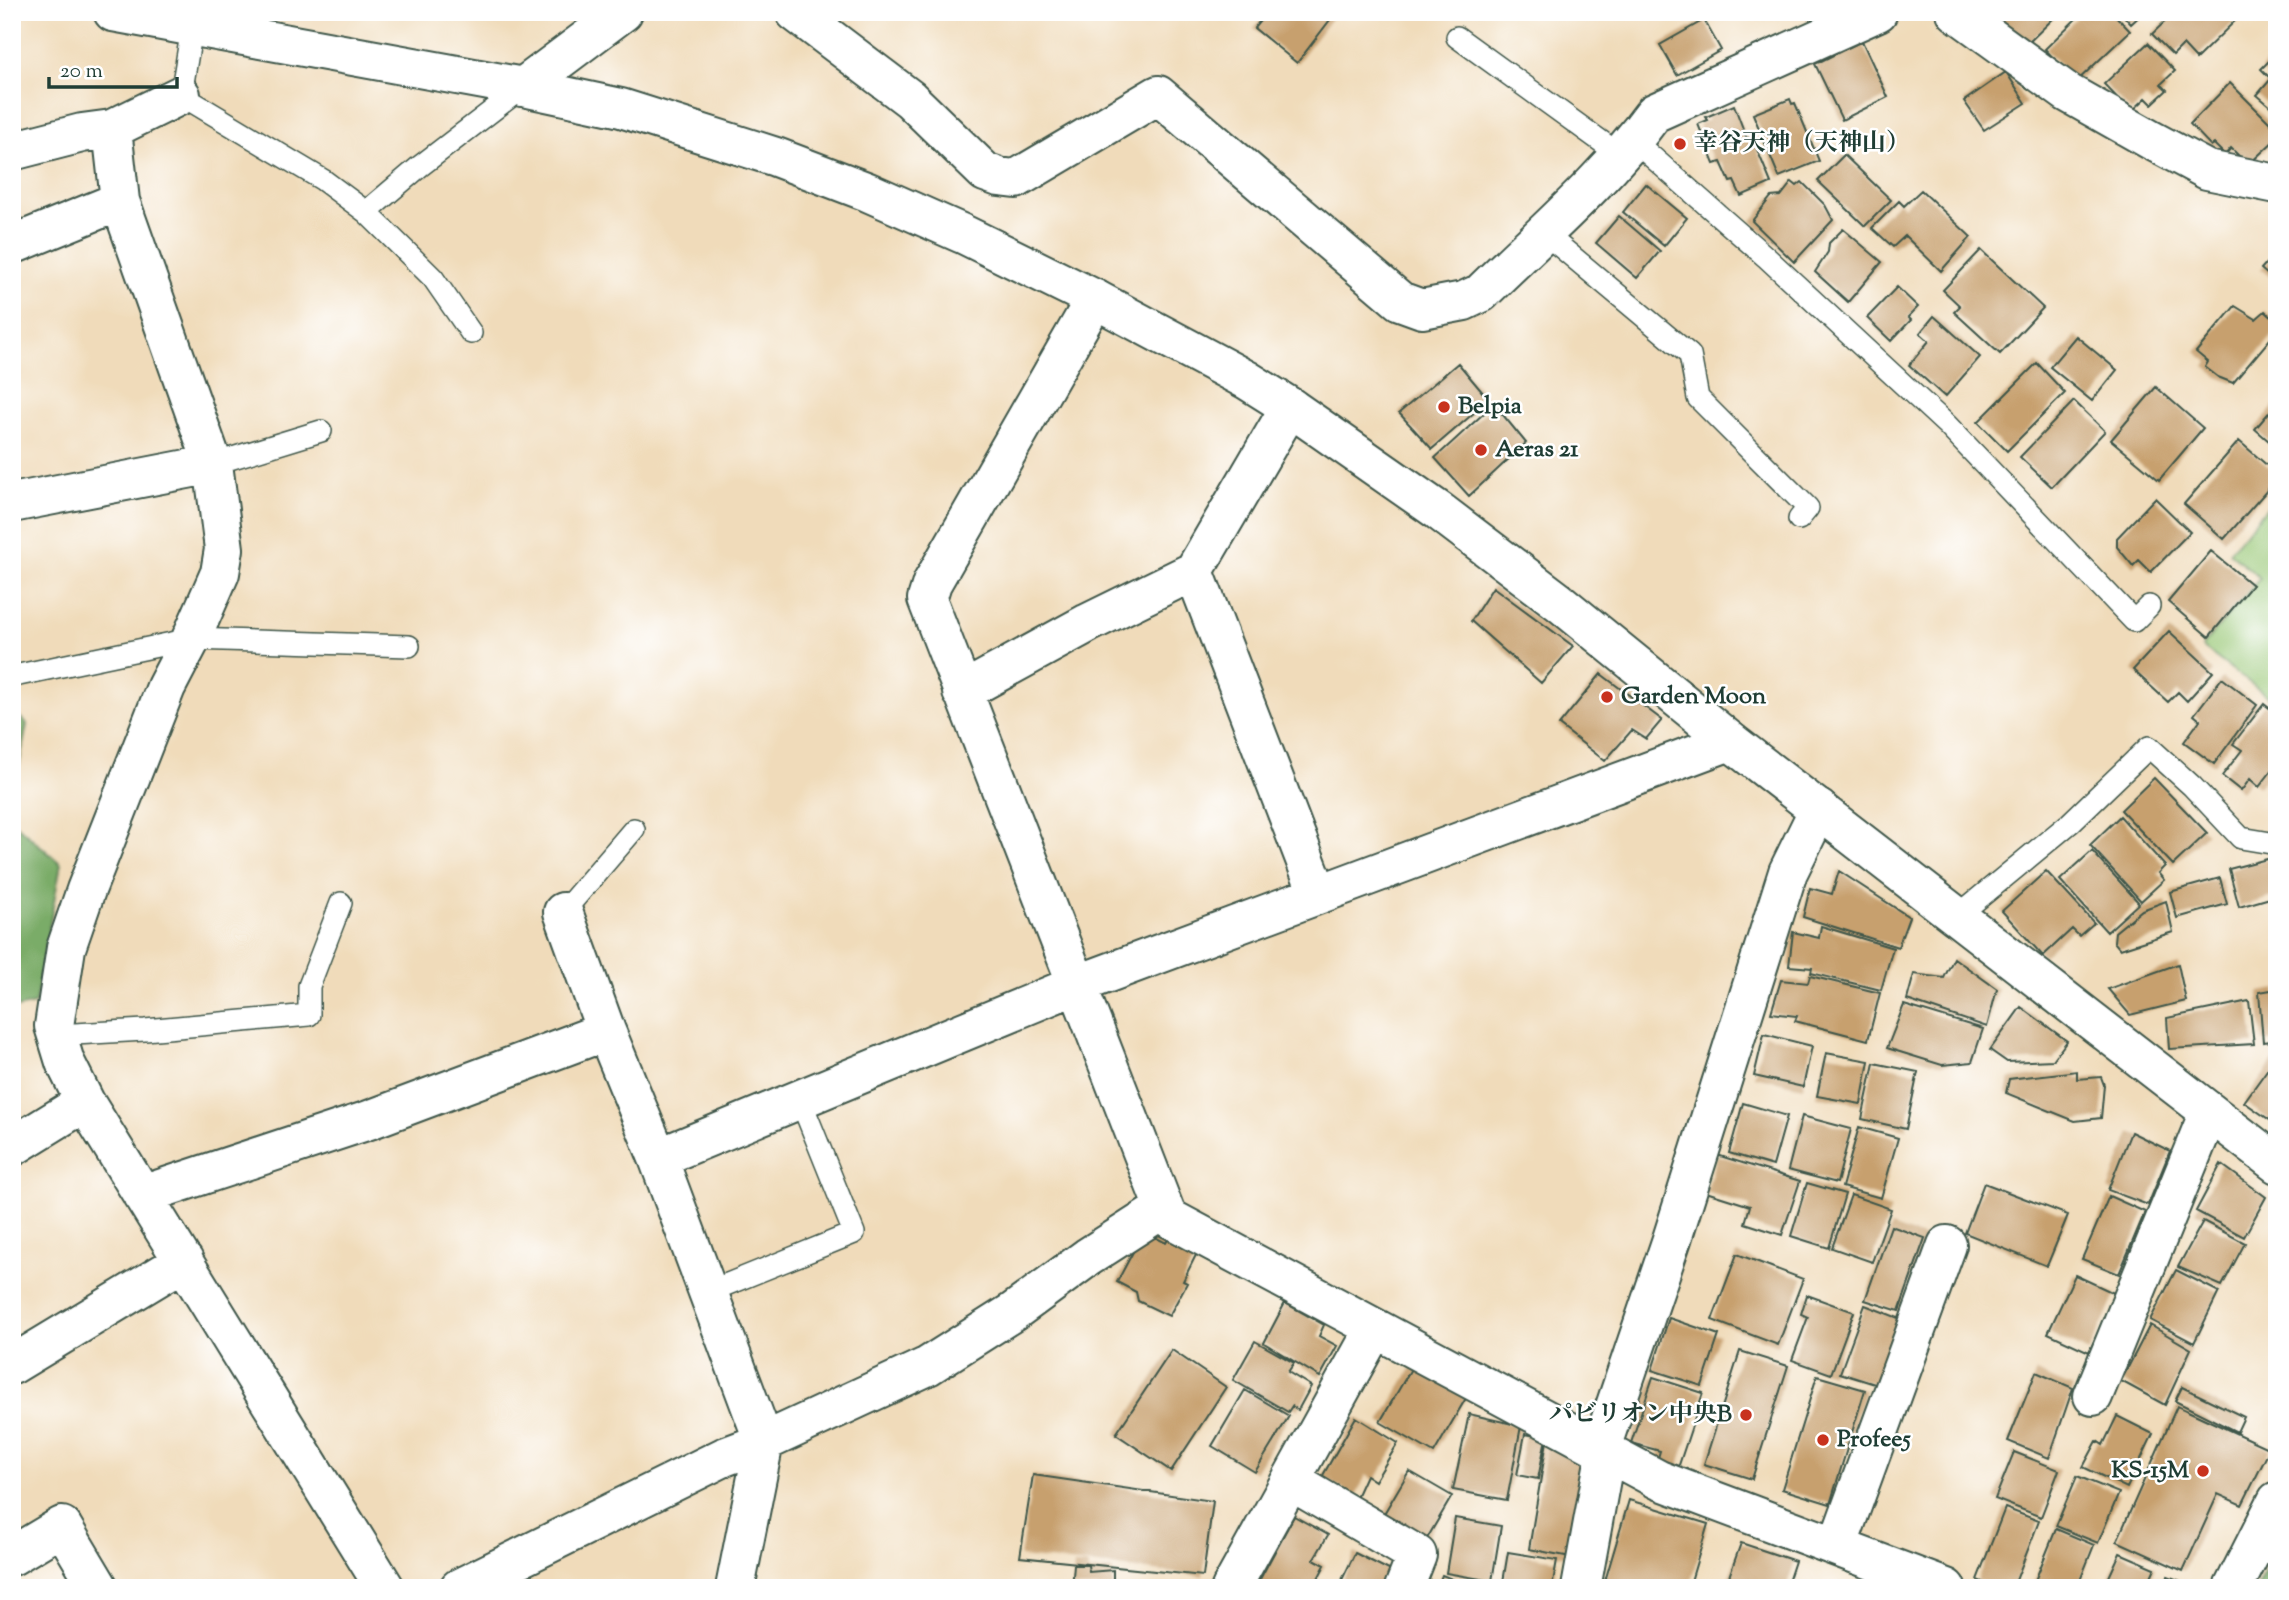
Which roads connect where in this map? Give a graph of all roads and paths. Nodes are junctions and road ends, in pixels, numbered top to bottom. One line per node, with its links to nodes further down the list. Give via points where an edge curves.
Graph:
1 (113, 12): 6 (street)
2 (623, 12): 8 (street)
3 (795, 12): 16 (street, via 910,99 985,172 999,177 1016,179 1158,95 1400,301 1422,309 1481,293)
4 (1878, 12): 11 (street, via 1654,113)
5 (1956, 12): 13 (street, via 2068,93 2207,170)
6 (192, 28): 8 (street); 9 (lane)
7 (1457, 37): 11 (lane)
8 (523, 87): 15 (lane); 18 (street, via 621,108 776,157 963,234)
9 (181, 95): 10 (street); 15 (lane, via 323,180)
10 (112, 129): 12 (street); 14 (street)
11 (1627, 148): 16 (street); 26 (lane, via 1766,257 1947,425 2134,621)
12 (12, 151)
13 (2277, 184)
14 (120, 201): 17 (street); 22 (street)
15 (366, 212): 19 (lane, via 433,278)
16 (1543, 232): 24 (lane, via 1690,355 1698,398 1808,508)
17 (12, 245)
18 (1095, 299): 20 (street); 30 (street, via 932,583 927,599)
19 (471, 333)
20 (1290, 407): 25 (street); 31 (street, via 1559,602)
21 (321, 431): 22 (lane)
22 (213, 464): 23 (street); 27 (street, via 224,549 220,573)
23 (12, 503)
24 (1799, 519)
25 (1194, 571): 30 (street); 35 (street)
26 (2149, 606)
27 (191, 639): 28 (lane); 29 (lane); 41 (street, via 166,687 66,948 54,1026)
28 (409, 646)
29 (14, 677)
30 (962, 692): 39 (street)
31 (1730, 741): 32 (street); 35 (street)
32 (1819, 810): 38 (street); 57 (street, via 1788,872)
33 (634, 829): 37 (lane)
34 (2277, 844): 38 (lane, via 2241,838 2149,747 2070,823)
35 (1318, 893): 39 (street)
36 (341, 903): 41 (lane, via 309,986 309,1015)
37 (563, 912): 40 (street)
38 (1956, 917): 44 (street)
39 (1076, 985): 42 (street); 49 (street)
40 (606, 1031): 46 (street); 48 (street, via 369,1120)
41 (57, 1035): 43 (street)
42 (800, 1099): 46 (street); 52 (lane, via 854,1233)
43 (86, 1102): 45 (street); 48 (street)
44 (2209, 1111): 47 (street); 55 (street)
45 (12, 1147)
46 (658, 1158): 52 (street)
47 (2277, 1164)
48 (142, 1195): 51 (street)
49 (1167, 1216): 53 (street, via 1247,1264); 56 (street, via 1158,1212 928,1366)
50 (1947, 1245): 60 (street)
51 (184, 1261): 54 (street); 63 (street)
52 (708, 1292): 56 (street)
53 (1375, 1328): 57 (street); 58 (street)
54 (12, 1365)
55 (2093, 1396)
56 (764, 1442): 64 (street, via 724,1457); 65 (street)
57 (1603, 1450): 60 (street, via 1658,1480); 68 (street)
58 (1291, 1481): 66 (street); 67 (street, via 1417,1555)
59 (2277, 1501): 70 (street)
60 (1837, 1547): 69 (street)
61 (12, 1556): 62 (street, via 62,1526)
62 (99, 1588)
63 (385, 1588)
64 (459, 1588)
65 (735, 1588)
66 (1231, 1588)
67 (1404, 1588)
68 (1581, 1588)
69 (1946, 1588)
70 (2234, 1588)

